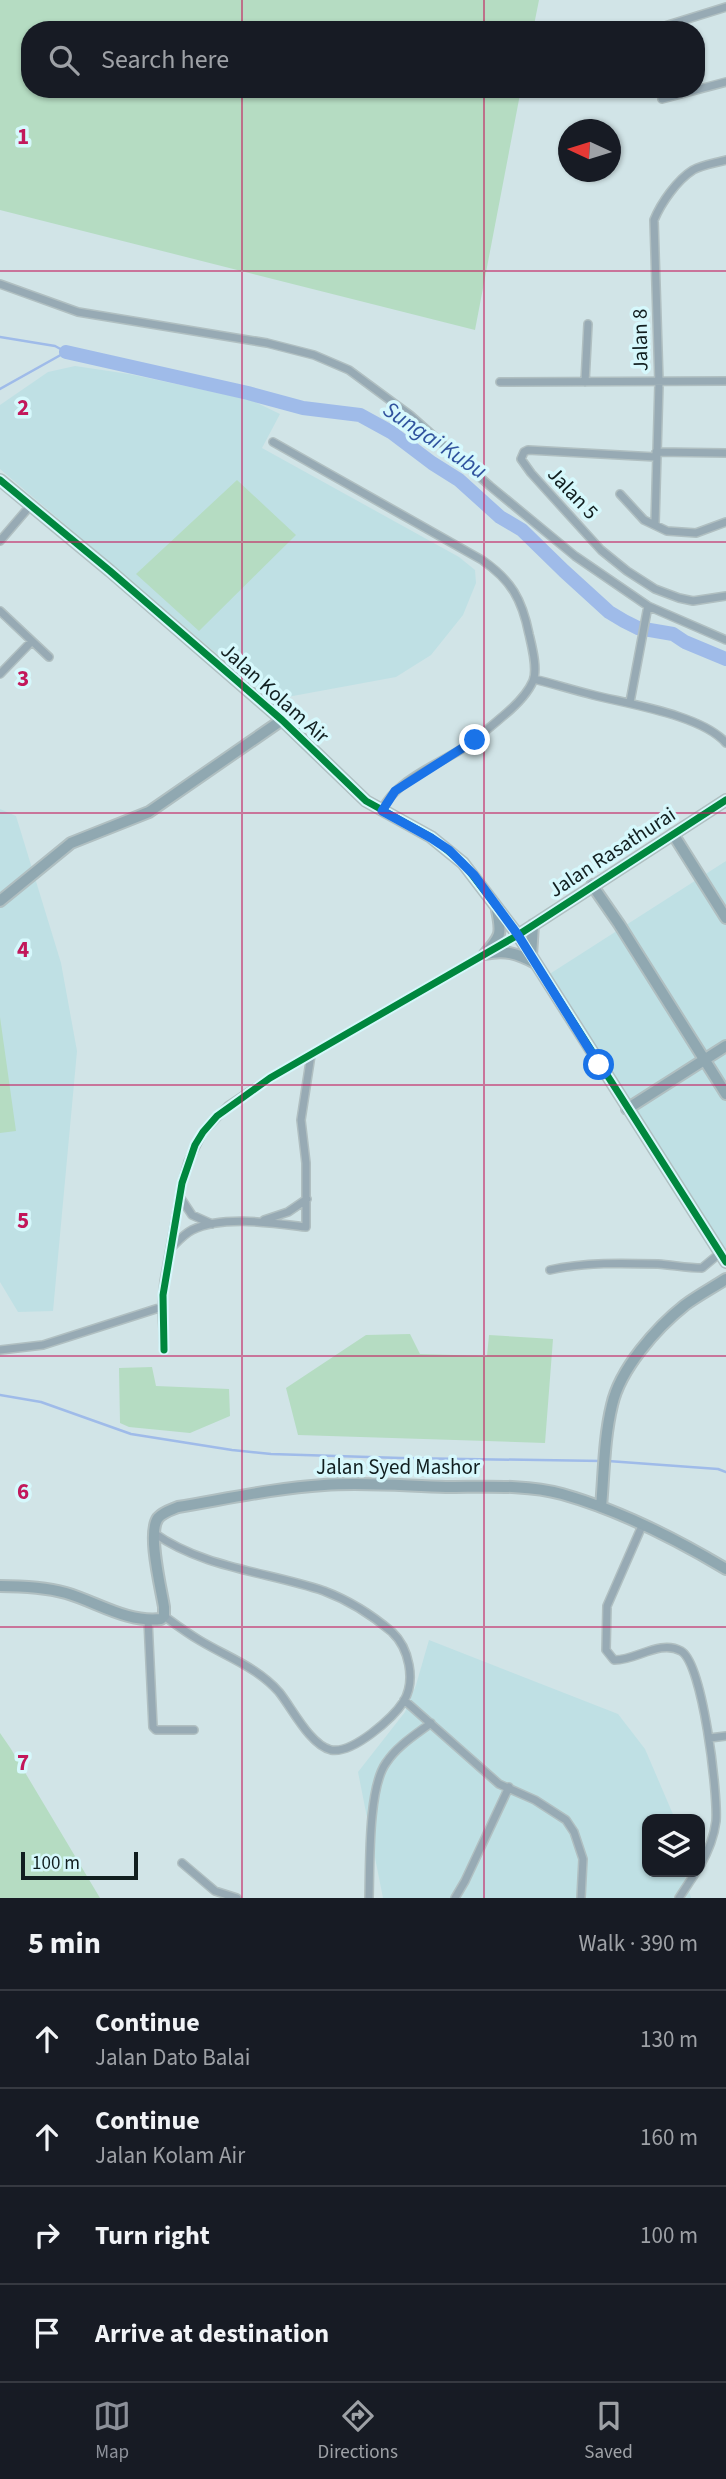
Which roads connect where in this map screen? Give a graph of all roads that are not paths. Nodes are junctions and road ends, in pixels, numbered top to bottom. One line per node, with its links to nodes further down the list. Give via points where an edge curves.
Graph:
1 (726, 7): 2 (street)
2 (681, 21)
3 (726, 82): 4 (street)
4 (705, 88)
5 (666, 98): 6 (street)
6 (662, 99)
7 (726, 160): 13 (street, Jalan 8, via 694,170 679,182 654,220)
8 (0, 284): 24 (street, via 78,312 267,343 349,370 410,415 575,556)
9 (587, 324): 12 (street)
10 (726, 381): 13 (street)
11 (500, 382): 12 (street)
12 (585, 382): 13 (street)
13 (659, 383): 16 (street, Jalan 8)
14 (273, 442): 30 (street, via 502,573 522,607)
15 (726, 453): 16 (street)
16 (656, 454): 21 (street, Jalan 8); 23 (street, Jalan 5, via 528,450 521,459 601,550 627,571 678,598 693,601)
17 (0, 480): 19 (street, Jalan Kolam Air)
18 (620, 494): 21 (street, via 644,520)
19 (30, 506): 22 (street); 32 (street, Jalan Kolam Air)
20 (726, 522): 21 (street, via 689,533 667,531)
21 (655, 524)
22 (0, 541)
23 (726, 596)
24 (648, 606): 26 (street); 31 (street)
25 (0, 611): 27 (street)
26 (726, 640)
27 (32, 641): 28 (street); 29 (street)
28 (49, 657)
29 (0, 674)
30 (534, 679): 31 (street); 35 (street, via 513,708 475,740 395,791)
31 (630, 702): 33 (street, via 698,724)
32 (282, 720): 35 (street, Jalan Kolam Air); 38 (street, via 149,812 71,843)
33 (726, 743)
34 (726, 800): 36 (street, Jalan Rasathurai)
35 (382, 811): 39 (street, Jalan Kolam Air, via 449,850)
36 (673, 834): 37 (street, Jalan Rasathurai); 41 (street)
37 (592, 885): 42 (street, Jalan Rasathurai); 48 (street)
38 (0, 901)
39 (496, 904): 40 (street, Jalan Kolam Air); 44 (street, via 501,932)
40 (503, 914): 42 (street); 43 (street, Jalan Kolam Air)
41 (726, 918)
42 (536, 923): 43 (street, Jalan Rasathurai); 45 (street)
43 (518, 935): 44 (street); 45 (street, Jalan Kolam Air)
44 (485, 954): 45 (street, via 499,951); 47 (street)
45 (533, 960): 50 (street, Jalan Kolam Air)
46 (726, 1046): 48 (street)
47 (311, 1055): 51 (street, via 217,1116 195,1144); 52 (street, via 301,1120)
48 (704, 1060): 49 (street); 50 (street)
49 (726, 1094)
50 (627, 1108): 56 (street, Jalan Kolam Air)
51 (180, 1196): 54 (street, via 192,1215); 55 (street)
52 (307, 1199): 53 (street, via 288,1212); 53 (street, via 306,1227)
53 (258, 1222): 54 (street)
54 (213, 1224): 55 (street, via 193,1230)
55 (171, 1248): 59 (street)
56 (723, 1258): 57 (street, via 702,1268 617,1264)
57 (550, 1270)
58 (726, 1279): 62 (street, via 685,1305 626,1372 612,1403)
59 (162, 1307): 60 (street, via 43,1345); 61 (street)
60 (0, 1350)
61 (164, 1350)
62 (601, 1507): 63 (street, Jalan Syed Mashor); 64 (street, Jalan Syed Mashor, via 541,1490 327,1485 178,1507 158,1518)
63 (642, 1526): 65 (street, Jalan Syed Mashor); 73 (street, via 607,1606 606,1650 618,1661 660,1648 685,1654 692,1665)
64 (154, 1533): 67 (street); 69 (street, via 193,1555 326,1592 361,1609 393,1634 409,1659)
65 (726, 1569)
66 (0, 1586): 68 (street, via 66,1593)
67 (164, 1616): 68 (street); 69 (street, via 263,1676 314,1740 331,1750 353,1746 381,1726)
68 (148, 1620): 71 (street, via 153,1727)
69 (404, 1700): 70 (street)
70 (431, 1723): 74 (street, via 499,1784); 79 (street, via 394,1752 381,1772 374,1807)
71 (194, 1730)
72 (726, 1736): 73 (street)
73 (710, 1738): 75 (street, via 716,1819)
74 (509, 1787): 80 (street); 81 (street, via 571,1826 583,1859)
75 (705, 1855)
76 (182, 1863): 78 (street, via 215,1891)
77 (693, 1877): 82 (street)
78 (237, 1898)
79 (369, 1898)
80 (455, 1898)
81 (581, 1898)
82 (679, 1898)

